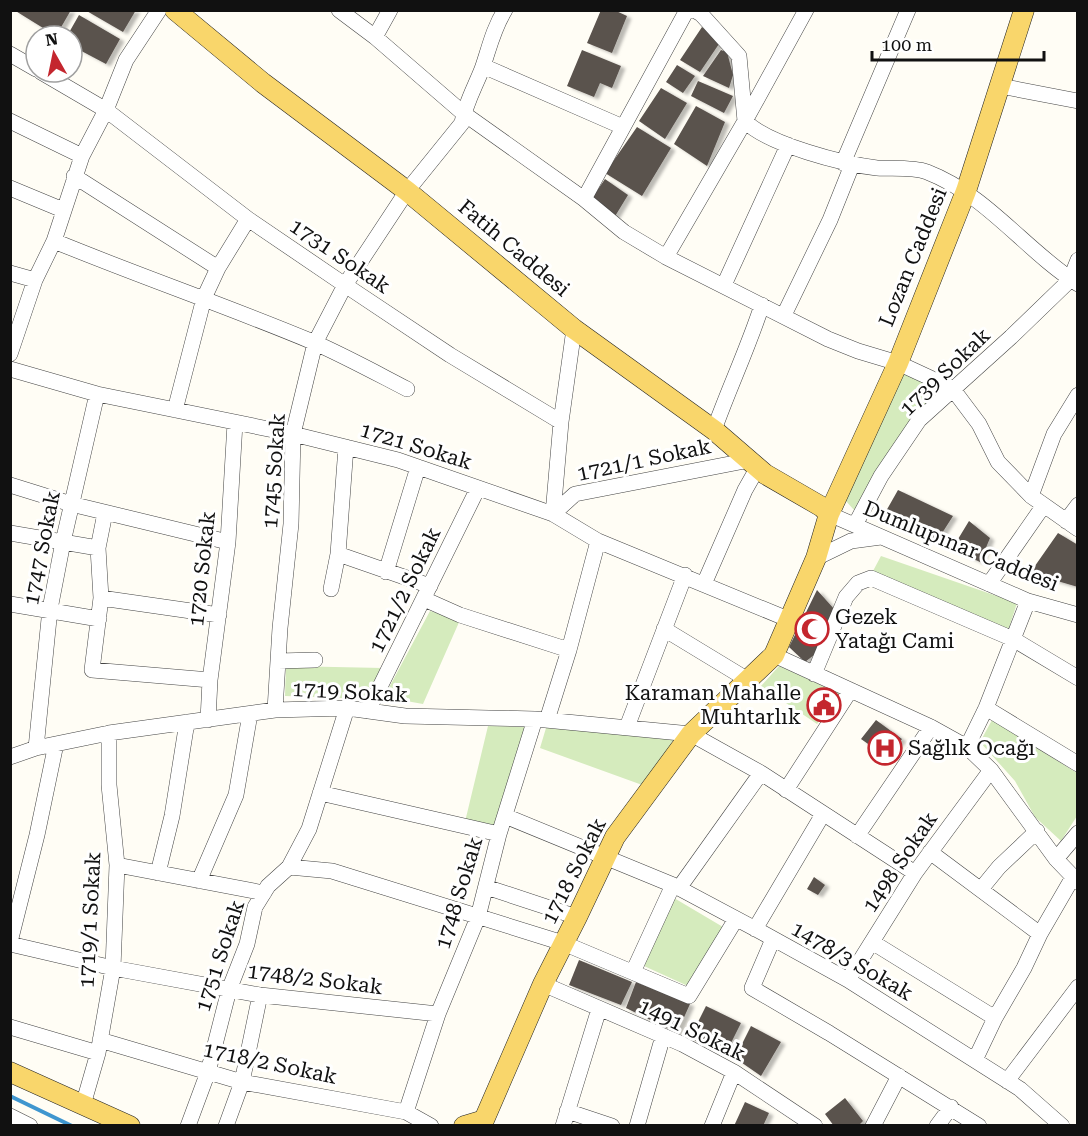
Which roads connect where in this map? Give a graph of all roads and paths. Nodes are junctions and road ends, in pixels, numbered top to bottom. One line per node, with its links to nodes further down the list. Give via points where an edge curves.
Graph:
1 (159, 10): 17 (street, via 126,60)
2 (175, 10): 27 (main road, Fatih Caddesi, via 263,83)
3 (339, 10): 10 (street)
4 (390, 10): 10 (street)
5 (505, 10): 13 (street, 1745 Sokak, via 497,22)
6 (806, 10): 20 (street)
7 (908, 10): 24 (street)
8 (1024, 10): 15 (main road, Lozan Caddesi)
9 (696, 11): 20 (street, via 739,56); 21 (street)
10 (375, 38): 18 (street)
11 (10, 54): 12 (street)
12 (24, 62)
13 (483, 66): 18 (street, 1745 Sokak); 21 (street)
14 (62, 84): 17 (street, 1731 Sokak)
15 (1000, 86): 16 (street); 28 (main road, Lozan Caddesi)
16 (1077, 101)
17 (106, 110): 23 (street); 31 (street, 1731 Sokak)
18 (463, 114): 27 (street, 1745 Sokak, via 462,123); 29 (street)
19 (10, 121): 23 (street)
20 (745, 121): 22 (street); 33 (street)
21 (623, 127): 29 (street)
22 (788, 145): 24 (street); 40 (street)
23 (82, 156): 25 (street)
24 (848, 164): 28 (street, via 925,171); 43 (street, via 830,220)
25 (74, 176): 30 (street); 35 (street)
26 (10, 188): 30 (street)
27 (407, 191): 39 (street, 1745 Sokak); 44 (main road, Fatih Caddesi)
28 (966, 191): 38 (street); 47 (main road, Lozan Caddesi)
29 (584, 199): 33 (street, via 624,232)
30 (63, 210): 32 (street)
31 (248, 219): 35 (street); 39 (street, 1731 Sokak)
32 (54, 241): 37 (street); 41 (street)
33 (666, 257): 40 (street)
34 (1077, 260): 38 (street, 1739 Sokak)
35 (218, 268): 41 (street)
36 (10, 273): 37 (street)
37 (34, 280): 46 (street)
38 (1074, 282): 49 (street, 1739 Sokak)
39 (345, 285): 45 (street, 1745 Sokak); 54 (street, 1731 Sokak)
40 (724, 285): 42 (street)
41 (204, 298): 45 (street); 53 (street)
42 (762, 305): 43 (street); 56 (street)
43 (784, 315): 47 (street, via 828,339)
44 (574, 329): 54 (street); 56 (main road, Fatih Caddesi)
45 (315, 343): 50 (street); 57 (street, 1745 Sokak)
46 (10, 354)
47 (898, 363): 49 (street); 69 (main road, Lozan Caddesi)
48 (10, 369): 51 (street, 1721 Sokak)
49 (952, 388): 63 (street, via 979,424 998,462); 70 (street, 1739 Sokak, via 919,420 881,476)
50 (407, 389)
51 (97, 394): 53 (street, 1721 Sokak); 64 (street, 1747 Sokak)
52 (1077, 395): 63 (street, via 1054,434)
53 (175, 410): 55 (street, 1721 Sokak)
54 (561, 422): 68 (street)
55 (235, 423): 57 (street, 1721 Sokak); 76 (street, 1720 Sokak)
56 (714, 430): 59 (main road, Fatih Caddesi)
57 (293, 434): 58 (street, 1721 Sokak); 99 (street, 1745 Sokak, via 291,524)
58 (346, 447): 60 (street, 1721 Sokak); 78 (street)
59 (754, 463): 68 (street, 1721/1 Sokak, via 575,494); 69 (main road, Fatih Caddesi); 82 (street)
60 (418, 466): 62 (street, 1721 Sokak); 80 (street)
61 (10, 485): 64 (street)
62 (478, 488): 68 (street, 1721 Sokak); 85 (street, 1721/2 Sokak)
63 (1030, 496): 65 (street)
64 (71, 504): 67 (street); 75 (street, 1747 Sokak)
65 (1044, 505): 71 (street); 83 (street)
66 (1077, 505): 71 (street)
67 (105, 513): 76 (street); 77 (street)
68 (553, 514): 74 (street, 1721 Sokak)
69 (829, 514): 70 (street, Dumlupınar Caddesi); 79 (main road, 1718 Sokak)
70 (855, 525): 73 (street, Dumlupınar Caddesi)
71 (1072, 525)
72 (11, 536): 75 (street)
73 (882, 537): 79 (street, via 851,541); 83 (street, Dumlupınar Caddesi)
74 (598, 541): 81 (street, 1721 Sokak); 96 (street, 1748 Sokak)
75 (63, 542): 77 (street); 89 (street, 1747 Sokak)
76 (228, 542): 90 (street, 1720 Sokak)
77 (98, 548): 86 (street)
78 (338, 554): 80 (street); 84 (street)
79 (816, 558): 93 (main road, 1718 Sokak)
80 (386, 572): 85 (street)
81 (685, 575): 82 (street, 1721 Sokak); 94 (street)
82 (705, 584): 93 (street, 1721 Sokak)
83 (989, 584): 87 (street, Dumlupınar Caddesi)
84 (331, 589)
85 (427, 593): 96 (street, via 460,615); 108 (street, 1721/2 Sokak)
86 (101, 597): 90 (street); 92 (street)
87 (1028, 601): 91 (street, Dumlupınar Caddesi); 95 (street)
88 (10, 604): 89 (street)
89 (50, 609): 92 (street); 119 (street, 1747 Sokak)
90 (219, 615): 102 (street, 1720 Sokak)
91 (1077, 615)
92 (99, 619): 102 (street, via 92,670)
93 (790, 620): 97 (main road, 1718 Sokak)
94 (664, 629): 103 (street); 114 (street)
95 (1013, 639): 100 (street, via 871,578 858,583 846,597); 101 (street); 106 (street)
96 (569, 650): 111 (street, 1748 Sokak)
97 (774, 655): 100 (street); 103 (main road, 1718 Sokak)
98 (315, 660): 99 (street)
99 (278, 661): 107 (street, 1745 Sokak)
100 (814, 674): 104 (street)
101 (1077, 678)
102 (210, 680): 110 (street, 1720 Sokak)
103 (748, 680): 116 (main road, 1718 Sokak)
104 (850, 691): 113 (street); 124 (street)
105 (347, 708): 107 (street, 1719 Sokak); 108 (street, 1719 Sokak); 125 (street, 1751 Sokak)
106 (986, 708): 118 (street); 121 (street)
107 (275, 710): 109 (street, 1719 Sokak)
108 (368, 711): 111 (street, 1719 Sokak, via 405,716)
109 (250, 714): 110 (street, 1719 Sokak); 140 (street, via 236,795)
110 (208, 720): 112 (street, 1719 Sokak)
111 (541, 720): 114 (street, 1719 Sokak); 126 (street, 1748 Sokak)
112 (187, 722): 115 (street, 1719 Sokak); 137 (street)
113 (930, 727): 118 (street); 131 (street)
114 (627, 728): 116 (street, 1719 Sokak)
115 (109, 734): 117 (street, 1719 Sokak); 135 (street, 1719/1 Sokak, via 109,785)
116 (691, 734): 123 (street); 133 (main road, 1718 Sokak, via 615,837)
117 (56, 744): 119 (street, 1719 Sokak); 151 (street, via 38,836)
118 (967, 747): 122 (street)
119 (36, 748): 120 (street, 1719 Sokak)
120 (10, 757)
121 (1077, 764)
122 (991, 770): 128 (street); 132 (street, 1498 Sokak)
123 (761, 772): 124 (street); 141 (street)
124 (786, 790): 127 (street)
125 (320, 793): 130 (street); 136 (street, 1751 Sokak, via 309,829)
126 (505, 816): 130 (street, 1748 Sokak); 133 (street, 1478/3 Sokak)
127 (827, 817): 131 (street); 148 (street)
128 (1037, 831): 134 (street); 143 (street)
129 (1077, 833): 134 (street)
130 (499, 834): 142 (street, 1748 Sokak)
131 (856, 836): 138 (street)
132 (930, 852): 138 (street, 1498 Sokak); 143 (street)
133 (606, 856): 141 (street, 1478/3 Sokak); 146 (main road, 1718 Sokak)
134 (1056, 859): 139 (street)
135 (117, 865): 137 (street); 153 (street, 1719/1 Sokak)
136 (289, 867): 144 (street, 1751 Sokak); 145 (street, via 332,871)
137 (158, 873): 140 (street)
138 (915, 873): 150 (street, 1498 Sokak)
139 (1075, 879): 149 (street)
140 (199, 881): 144 (street)
141 (676, 886): 147 (street, 1478/3 Sokak); 154 (street)
142 (486, 887): 145 (street, 1748 Sokak); 146 (street)
143 (981, 890): 149 (street)
144 (264, 893): 158 (street, 1751 Sokak, via 255,907 247,944)
145 (478, 917): 152 (street); 161 (street, 1748 Sokak)
146 (577, 917): 152 (main road, 1718 Sokak)
147 (735, 919): 148 (street, 1478/3 Sokak); 154 (street, via 689,996)
148 (764, 934): 155 (street, 1478/3 Sokak); 170 (street, via 752,988)
149 (1040, 934): 162 (street)
150 (872, 942): 155 (street, 1498 Sokak); 162 (street)
151 (10, 943): 153 (street, 1748/2 Sokak)
152 (563, 944): 154 (street); 156 (main road, 1718 Sokak)
153 (113, 968): 158 (street, 1748/2 Sokak); 165 (street, 1719/1 Sokak)
154 (633, 972)
155 (848, 980): 166 (street, 1478/3 Sokak)
156 (543, 984): 160 (street, 1491 Sokak); 178 (main road, 1718 Sokak)
157 (1077, 987): 171 (street)
158 (229, 990): 159 (street, 1748/2 Sokak); 168 (street, 1751 Sokak)
159 (260, 995): 161 (street, 1748/2 Sokak); 172 (street)
160 (599, 1009): 164 (street, 1491 Sokak); 177 (street)
161 (438, 1014): 175 (street, 1748 Sokak)
162 (995, 1018): 166 (street)
163 (10, 1027): 165 (street, 1718/2 Sokak)
164 (663, 1036): 169 (street, 1491 Sokak); 187 (street)
165 (99, 1046): 168 (street, 1718/2 Sokak); 173 (street, 1719/1 Sokak)
166 (975, 1060): 171 (street, 1478/3 Sokak)
167 (10, 1072): 173 (main road)
168 (208, 1072): 172 (street, 1718/2 Sokak); 182 (street, 1751 Sokak)
169 (734, 1072): 179 (street, 1491 Sokak); 188 (street)
170 (899, 1076): 174 (street); 189 (street)
171 (1007, 1081): 192 (street, 1478/3 Sokak)
172 (242, 1082): 175 (street, 1718/2 Sokak); 183 (street)
173 (83, 1105): 181 (main road)
174 (951, 1107): 190 (street); 191 (street)
175 (406, 1112): 184 (street, 1718/2 Sokak)
176 (10, 1116): 180 (street)
177 (565, 1118): 186 (street)
178 (486, 1124): 185 (main road, 1718 Sokak)
179 (812, 1124)
180 (30, 1125)
181 (130, 1125)
182 (188, 1125)
183 (226, 1125)
184 (431, 1125)
185 (464, 1125)
186 (612, 1125)
187 (637, 1125)
188 (712, 1125)
189 (873, 1125)
190 (937, 1125)
191 (979, 1125)
192 (1062, 1125)

